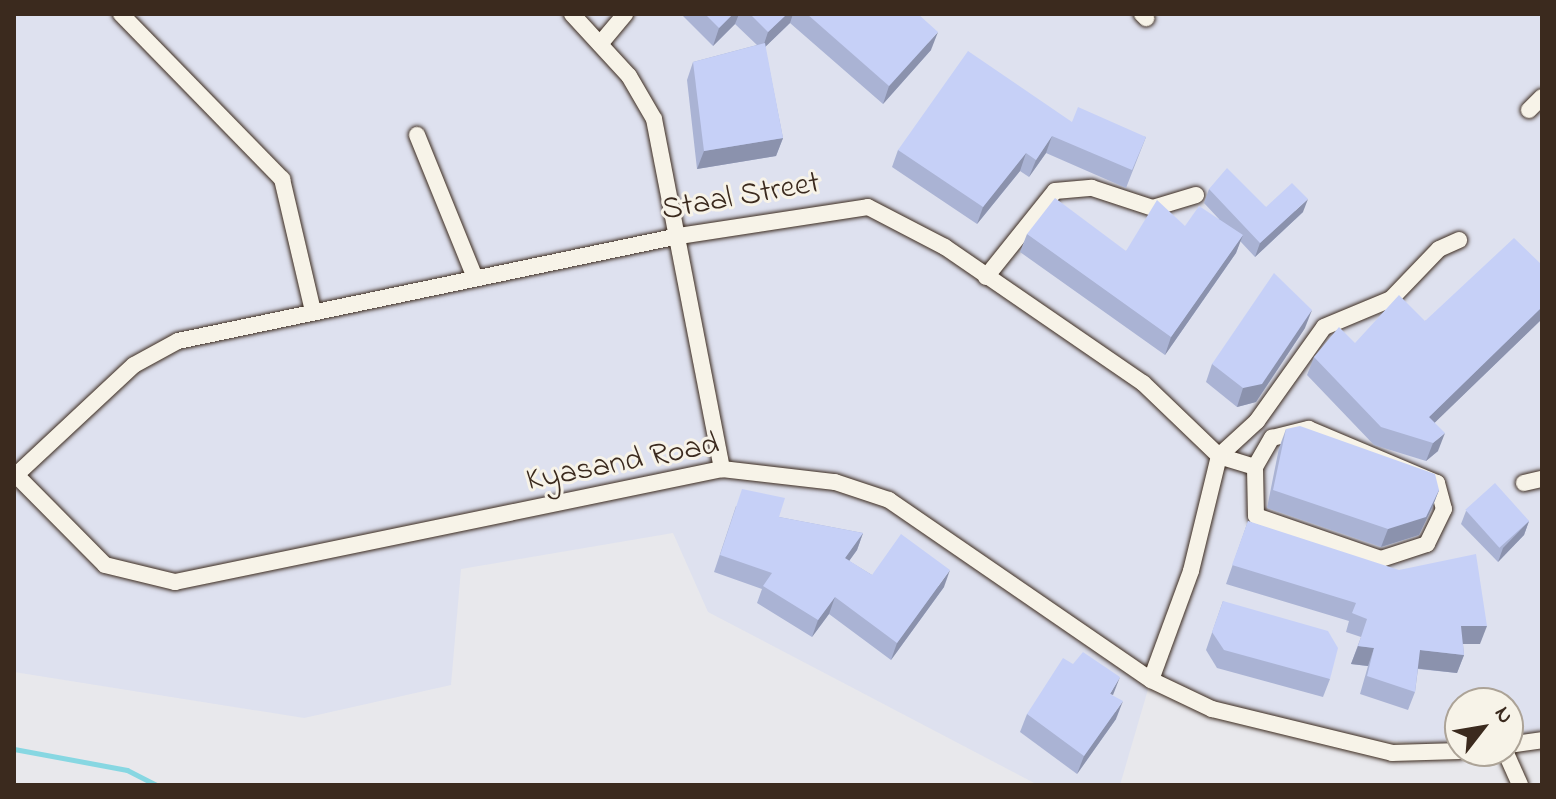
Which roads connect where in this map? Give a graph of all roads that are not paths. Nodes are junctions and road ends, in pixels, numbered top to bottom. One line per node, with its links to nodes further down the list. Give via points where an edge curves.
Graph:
1 (121, 14): 13 (street, via 282,179)
2 (572, 14): 4 (street)
3 (625, 14): 4 (street)
4 (600, 44): 9 (street, via 654,119)
5 (1542, 97): 6 (street)
6 (1529, 110)
7 (417, 135): 12 (street)
8 (1196, 195): 11 (street, via 1153,208 1092,188 1055,191)
9 (679, 236): 11 (street, Staal Street, via 868,207); 12 (street, Staal Street); 16 (street)
10 (1459, 240): 14 (street, via 1439,249 1391,299 1324,327 1257,421)
11 (986, 277): 14 (street, Staal Street, via 1164,398)
12 (475, 278): 13 (street, Staal Street)
13 (313, 311): 17 (street, Staal Street, via 153,352)
14 (1219, 456): 15 (street); 20 (street, via 1191,571)
15 (1255, 467): 15 (street, via 1281,431 1309,429 1428,475 1445,495 1444,509 1427,544 1381,559 1265,523 1251,508)
16 (722, 469): 17 (street, Kyasand Road, via 175,582 105,565); 20 (street, Kyasand Road, via 799,476 889,500)
17 (15, 474)
18 (1542, 479): 19 (street)
19 (1524, 483)
20 (1151, 680): 21 (street, Kyasand Road, via 1212,709 1304,735 1392,753)
21 (1444, 751)

